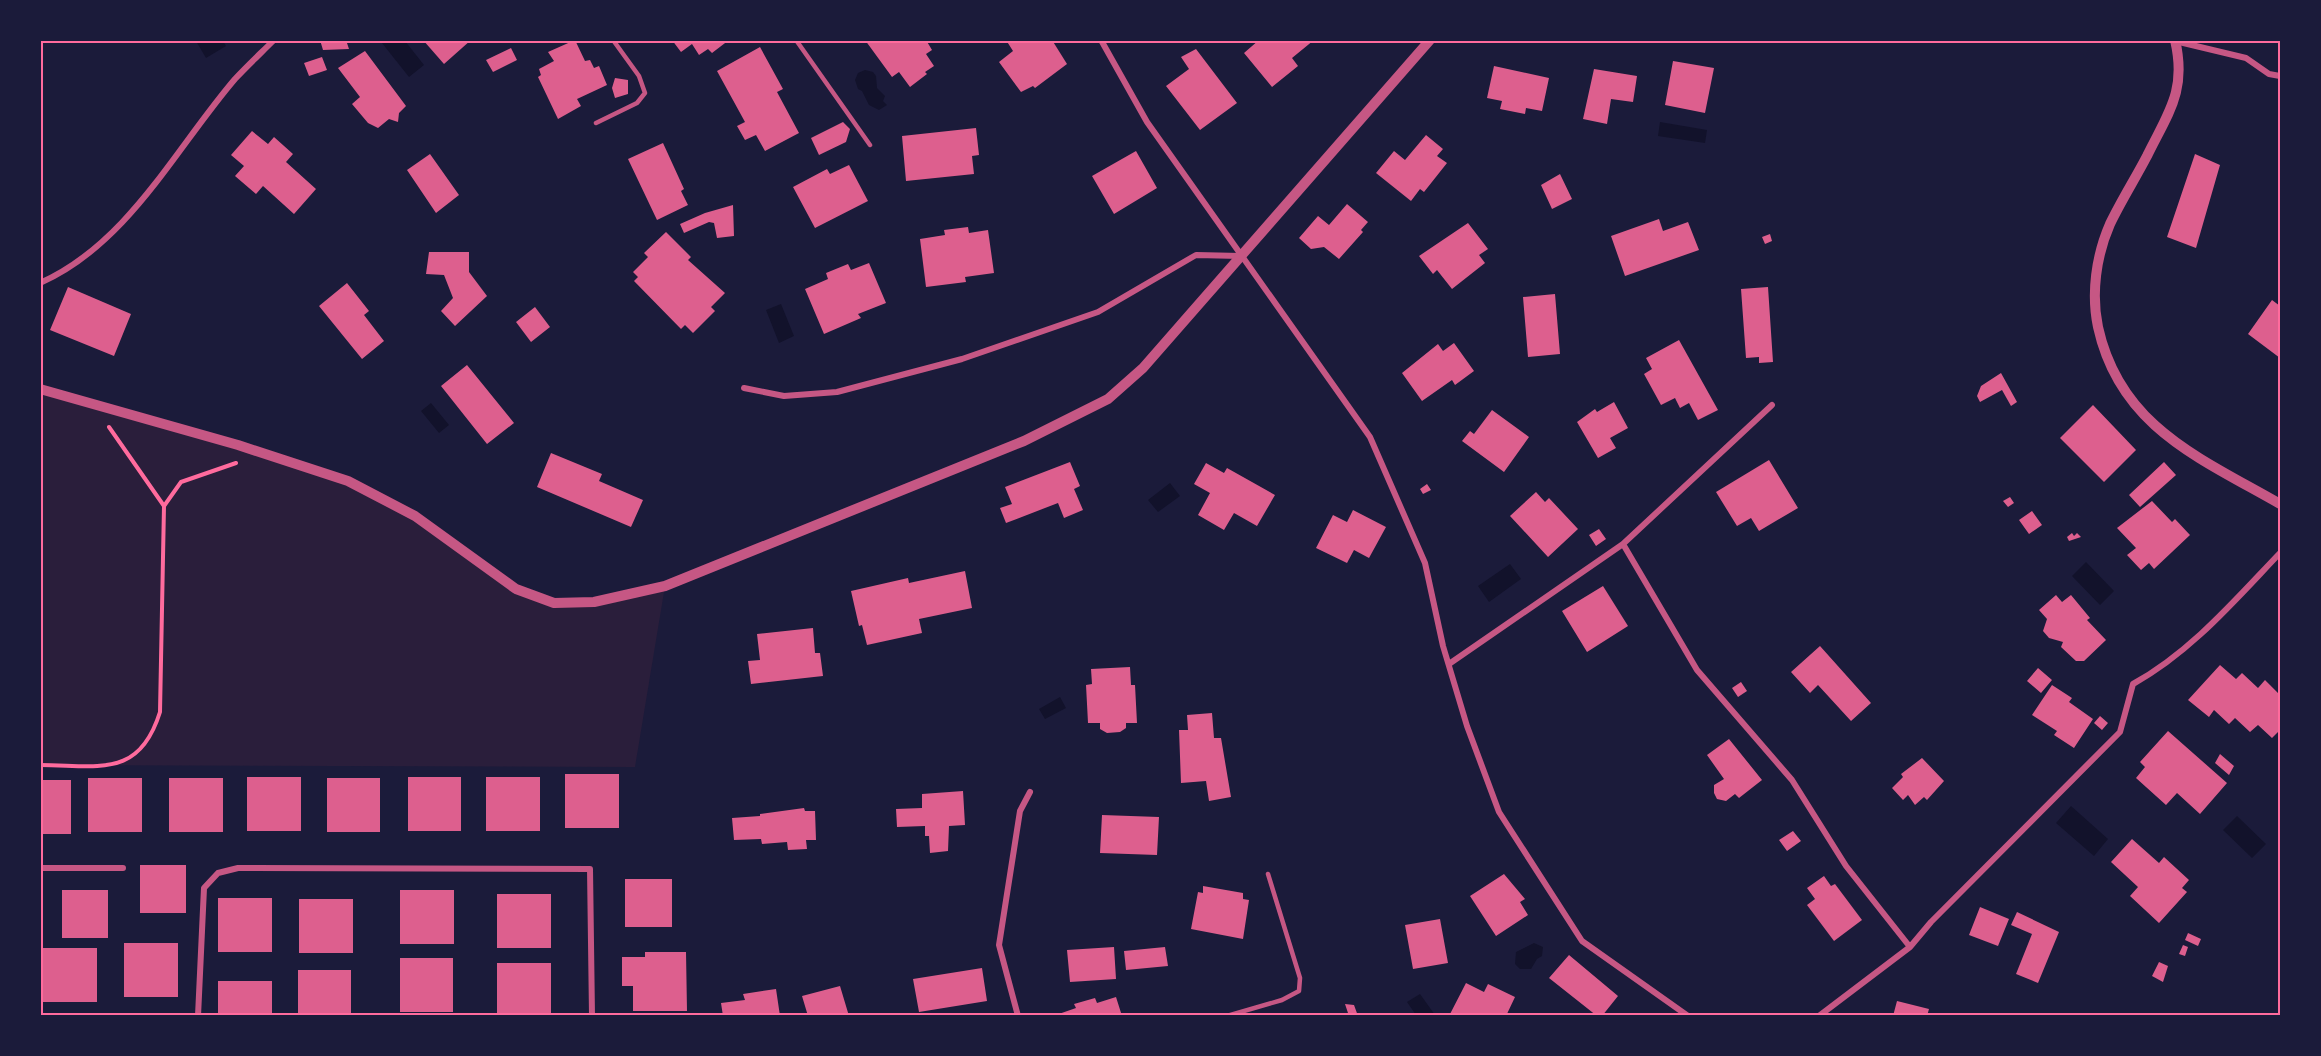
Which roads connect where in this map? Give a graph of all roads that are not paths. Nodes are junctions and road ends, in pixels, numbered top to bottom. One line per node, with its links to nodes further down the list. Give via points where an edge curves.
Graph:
1 (274, 40): 11 (street, via 236,79 122,222 90,254)
2 (613, 40): 8 (lane, via 639,76 645,93 637,103)
3 (796, 40): 9 (lane)
4 (1101, 40): 10 (street, via 1147,122)
5 (1430, 40): 10 (street)
6 (2175, 41): 7 (street, via 2246,58 2269,74); 15 (street, via 2180,67 2178,94 2110,225 2097,269 2094,308 2104,351 2116,380 2134,406 2162,433)
7 (2280, 76)
8 (596, 123)
9 (870, 145)
10 (1241, 256): 12 (street, via 1196,255 1098,312 962,359 837,392 784,396); 13 (street, via 1143,368 1108,399 1024,441 665,586 594,602 554,603 516,590 416,516 348,481); 18 (street, via 1370,437 1425,563)
11 (40, 283)
12 (744, 388)
13 (40, 389)
14 (1772, 405): 16 (street)
15 (2280, 504)
16 (1623, 544): 18 (street); 23 (street, via 1697,670 1792,780 1846,866)
17 (2280, 553): 23 (street, via 2228,609 2164,667 2133,684 2120,732)
18 (1449, 664): 28 (street, via 1499,812 1582,941)
19 (1030, 792): 26 (street, via 1020,811 999,945)
20 (40, 868): 21 (street)
21 (123, 868)
22 (1268, 874): 27 (lane, via 1300,978 1299,991)
23 (1910, 947): 29 (street)
24 (198, 1016): 25 (street, via 204,888 218,873 238,868 590,869)
25 (592, 1016)
26 (1018, 1016)
27 (1227, 1016)
28 (1688, 1016)
29 (1819, 1016)

